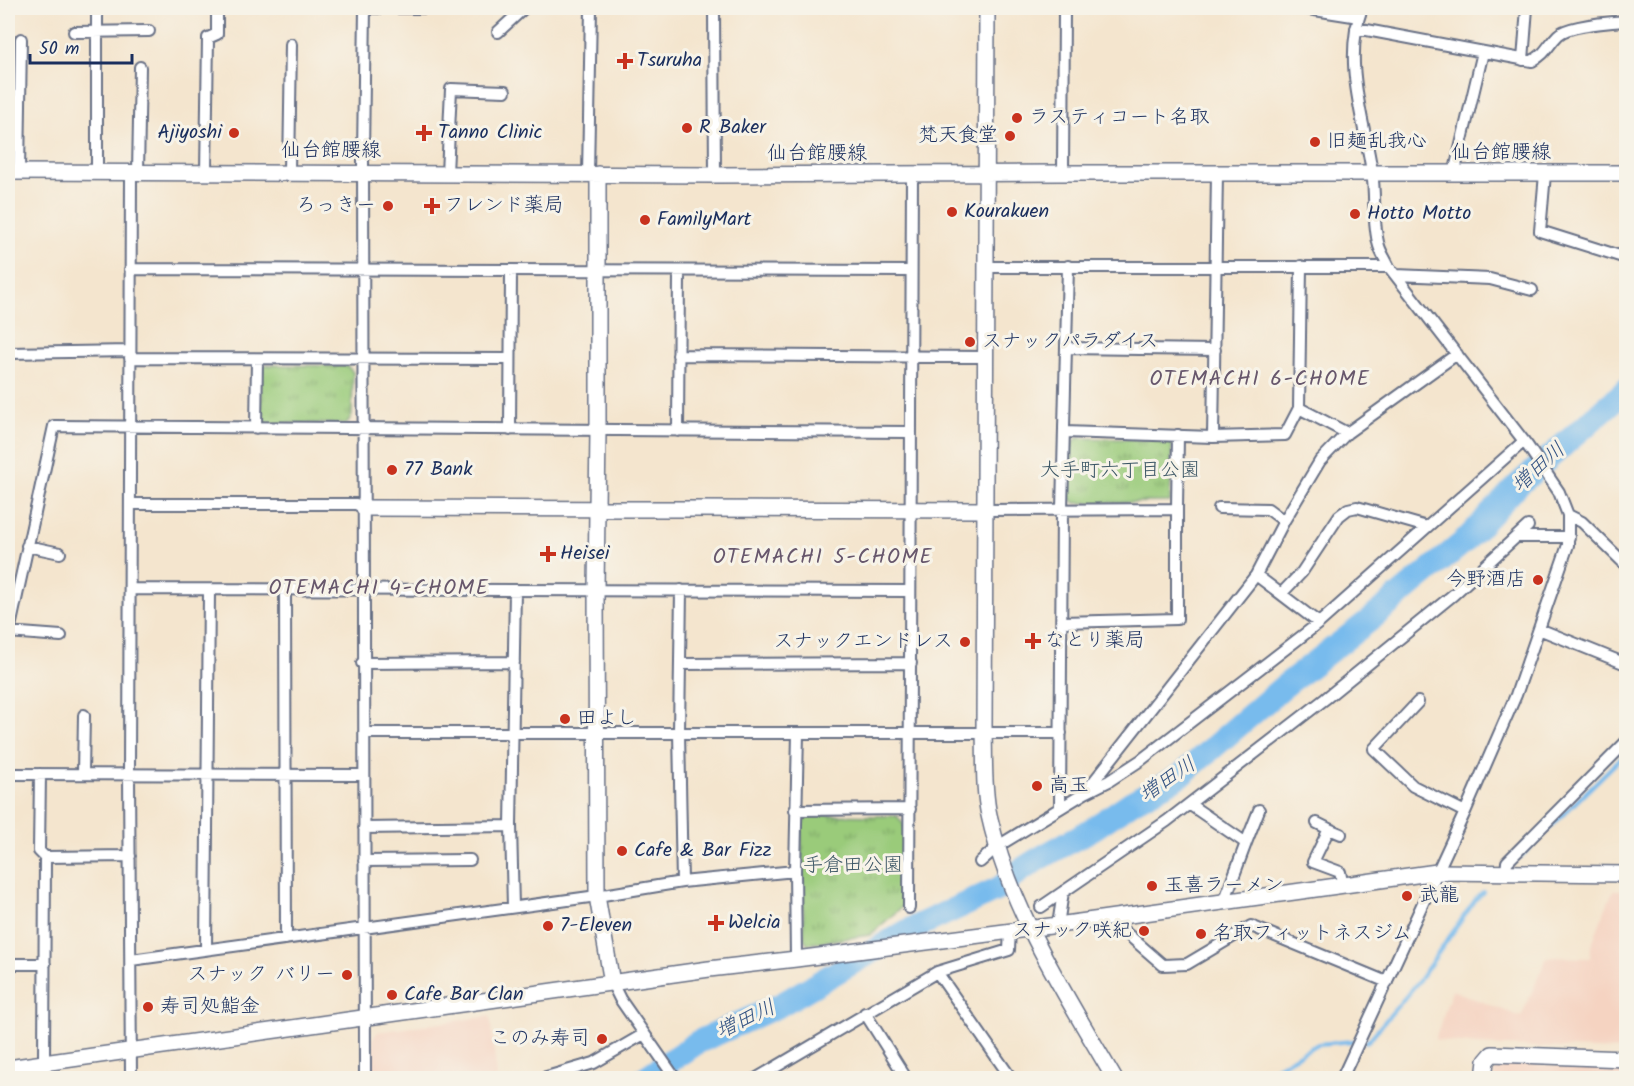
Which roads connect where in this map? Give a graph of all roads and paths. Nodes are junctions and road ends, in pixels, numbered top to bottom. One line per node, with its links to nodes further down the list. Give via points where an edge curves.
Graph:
1 (97, 8): 16 (street)
2 (217, 8): 27 (street, via 217,34 208,39)
3 (365, 8): 4 (street); 29 (street)
4 (447, 8)
5 (524, 8): 17 (street)
6 (591, 8): 35 (street)
7 (714, 8): 40 (street)
8 (987, 8): 32 (street)
9 (1064, 8): 30 (street)
10 (1302, 8): 12 (street)
11 (1527, 8): 21 (street)
12 (1359, 17): 20 (street); 37 (street, via 1354,57)
13 (1626, 21): 21 (street, via 1601,22 1560,33 1543,54 1532,61)
14 (149, 30): 16 (street)
15 (74, 32): 16 (street)
16 (97, 32): 25 (street)
17 (498, 32)
18 (21, 39): 24 (street)
19 (291, 44): 28 (street)
20 (1483, 52): 21 (street); 38 (street)
21 (1523, 60)
22 (140, 67): 26 (street)
23 (505, 91): 31 (street, via 451,89)
24 (13, 172): 25 (street, 仙台館腰線)
25 (96, 172): 26 (street, 仙台館腰線)
26 (134, 172): 27 (street, 仙台館腰線); 46 (street)
27 (206, 172): 28 (street, 仙台館腰線)
28 (289, 172): 29 (street, 仙台館腰線)
29 (363, 172): 31 (street, 仙台館腰線); 47 (street)
30 (1063, 172): 32 (street, 仙台館腰線); 33 (street, 仙台館腰線)
31 (447, 173): 35 (street, 仙台館腰線)
32 (986, 173): 36 (street, 仙台館腰線); 45 (street)
33 (1217, 173): 37 (street, 仙台館腰線); 42 (street)
34 (1626, 173): 39 (street, 仙台館腰線)
35 (593, 174): 40 (street, 仙台館腰線); 49 (street)
36 (912, 174): 40 (street, 仙台館腰線); 51 (street)
37 (1373, 174): 38 (street, 仙台館腰線); 52 (street, via 1379,247)
38 (1454, 174): 39 (street, 仙台館腰線)
39 (1545, 174): 41 (street, via 1540,231)
40 (715, 175)
41 (1626, 258)
42 (1216, 265): 43 (street); 44 (street); 55 (street)
43 (1068, 266): 45 (street); 54 (street)
44 (1301, 266): 52 (street); 65 (street)
45 (986, 267): 61 (street)
46 (130, 269): 47 (street); 58 (street)
47 (364, 270): 48 (street); 64 (street)
48 (511, 270): 49 (street); 62 (street)
49 (598, 270): 50 (street); 70 (street)
50 (679, 271): 51 (street); 59 (street)
51 (911, 271): 60 (street)
52 (1393, 271): 53 (street, via 1490,279); 57 (street)
53 (1532, 290)
54 (1066, 348): 55 (street); 73 (street)
55 (1215, 350): 76 (street)
56 (8, 353): 58 (street)
57 (1457, 354): 74 (street); 77 (street)
58 (130, 355): 63 (street); 66 (street)
59 (678, 356): 60 (street); 71 (street)
60 (910, 357): 61 (street); 72 (street)
61 (986, 357): 85 (street)
62 (510, 358): 64 (street); 69 (street)
63 (257, 359): 64 (street); 67 (street)
64 (364, 359): 68 (street)
65 (1299, 408): 74 (street); 76 (street, via 1285,435)
66 (130, 428): 67 (street); 78 (street); 92 (street, via 54,426)
67 (256, 428): 68 (street)
68 (364, 429): 69 (street); 80 (street)
69 (510, 430): 70 (street)
70 (598, 430): 71 (street); 79 (street)
71 (678, 431): 72 (street)
72 (910, 432): 82 (street)
73 (1065, 432): 75 (street); 83 (street)
74 (1347, 433): 87 (street, via 1320,461)
75 (1178, 435): 76 (street); 84 (street)
76 (1213, 437)
77 (1526, 443): 86 (street, via 1559,492); 89 (street)
78 (131, 504): 80 (street, via 356,504); 96 (street)
79 (597, 507): 80 (street); 82 (street); 97 (street)
80 (364, 508): 102 (street)
81 (1219, 508): 87 (street, via 1268,509)
82 (909, 509): 85 (street); 103 (street)
83 (1062, 509): 84 (street); 85 (street); 105 (street)
84 (1177, 509): 105 (street, via 1177,619)
85 (986, 510): 122 (street)
86 (1569, 515): 91 (street); 94 (street, via 1582,522)
87 (1284, 521): 95 (street)
88 (1528, 526): 90 (street)
89 (1427, 527): 104 (street, via 1357,507 1348,509); 106 (street)
90 (1516, 537): 91 (street); 134 (street, via 1453,595 1326,699)
91 (1569, 537): 107 (street)
92 (27, 546): 93 (street); 108 (street)
93 (60, 553)
94 (1626, 565)
95 (1256, 575): 104 (street); 133 (street)
96 (131, 589): 98 (street); 129 (street)
97 (596, 589): 99 (street); 100 (street); 117 (street)
98 (209, 590): 101 (street); 130 (street)
99 (515, 590): 102 (street); 110 (street)
100 (681, 590): 103 (street); 113 (street)
101 (285, 591): 102 (street); 131 (street)
102 (363, 591): 111 (street)
103 (910, 591): 112 (street)
104 (1281, 594): 106 (street)
105 (1062, 621): 123 (street)
106 (1319, 623): 133 (street, via 1141,760)
107 (1539, 629): 114 (street); 139 (street, via 1516,695)
108 (8, 632): 109 (street)
109 (62, 636)
110 (514, 662): 111 (street); 120 (street)
111 (363, 663): 119 (street)
112 (911, 663): 113 (street); 121 (street)
113 (680, 664): 118 (street)
114 (1626, 664)
115 (1418, 702): 139 (street, via 1374,749 1413,786)
116 (84, 715): 128 (street)
117 (596, 732): 118 (street); 120 (street); 159 (street)
118 (679, 732): 124 (street); 156 (street)
119 (365, 733): 120 (street); 132 (street)
120 (513, 733): 141 (street)
121 (910, 733): 122 (street); 124 (street); 137 (street)
122 (984, 733): 123 (street); 146 (street, via 986,793)
123 (1061, 733): 135 (street)
124 (798, 734): 136 (street)
125 (1626, 742): 154 (street, via 1507,862)
126 (8, 774): 127 (street)
127 (40, 774): 128 (street); 148 (street, via 39,852)
128 (83, 774): 129 (street)
129 (129, 774): 130 (street); 147 (street)
130 (206, 774): 131 (street); 170 (street)
131 (284, 775): 132 (street); 169 (street)
132 (363, 775): 142 (street)
133 (1085, 793): 135 (street)
134 (1189, 804): 145 (street); 158 (street)
135 (1060, 808): 146 (street)
136 (795, 810): 137 (street); 152 (street)
137 (910, 810): 163 (street)
138 (1259, 810): 145 (street)
139 (1465, 812): 153 (street)
140 (1317, 823): 143 (street)
141 (511, 826): 142 (street); 161 (street)
142 (364, 828): 150 (street)
143 (1329, 829): 144 (street); 157 (street, via 1313,862 1340,872)
144 (1341, 834)
145 (1246, 843): 160 (street)
146 (999, 851): 151 (street); 167 (street)
147 (130, 856): 148 (street); 172 (street)
148 (45, 857): 174 (street)
149 (470, 860): 150 (street)
150 (364, 861): 166 (street)
151 (980, 862)
152 (795, 871): 156 (street); 171 (street)
153 (1437, 872): 154 (street); 157 (street); 176 (street)
154 (1506, 873): 155 (street)
155 (1626, 874)
156 (682, 882): 159 (street)
157 (1343, 886): 160 (street)
158 (1063, 892): 162 (street); 165 (street)
159 (597, 896): 161 (street); 177 (street)
160 (1224, 902): 164 (street)
161 (513, 907): 166 (street)
162 (1041, 907)
163 (909, 908)
164 (1115, 916): 165 (street); 176 (street, via 1117,925 1163,965 1187,964 1251,926)
165 (1058, 925): 167 (street)
166 (364, 927): 169 (street); 179 (street)
167 (1030, 927): 168 (street); 192 (street)
168 (1003, 931): 171 (street); 175 (street, via 1010,950)
169 (286, 939): 170 (street)
170 (206, 950): 172 (street)
171 (796, 959): 177 (street)
172 (131, 960): 181 (street)
173 (8, 964): 174 (street)
174 (45, 964): 183 (street)
175 (937, 972): 178 (street); 191 (street)
176 (1387, 982): 193 (street)
177 (612, 983): 179 (street); 180 (street)
178 (865, 1013): 189 (street); 190 (street)
179 (365, 1019): 181 (street); 186 (street)
180 (644, 1034): 187 (street, via 594,1063); 188 (street)
181 (131, 1050): 183 (street); 185 (street)
182 (1626, 1059): 194 (street, via 1492,1054 1486,1061)
183 (44, 1063): 184 (street)
184 (8, 1068)
185 (131, 1078)
186 (364, 1078)
187 (543, 1078)
188 (675, 1078)
189 (757, 1078)
190 (906, 1078)
191 (1011, 1078)
192 (1114, 1078)
193 (1342, 1078)
194 (1485, 1078)

